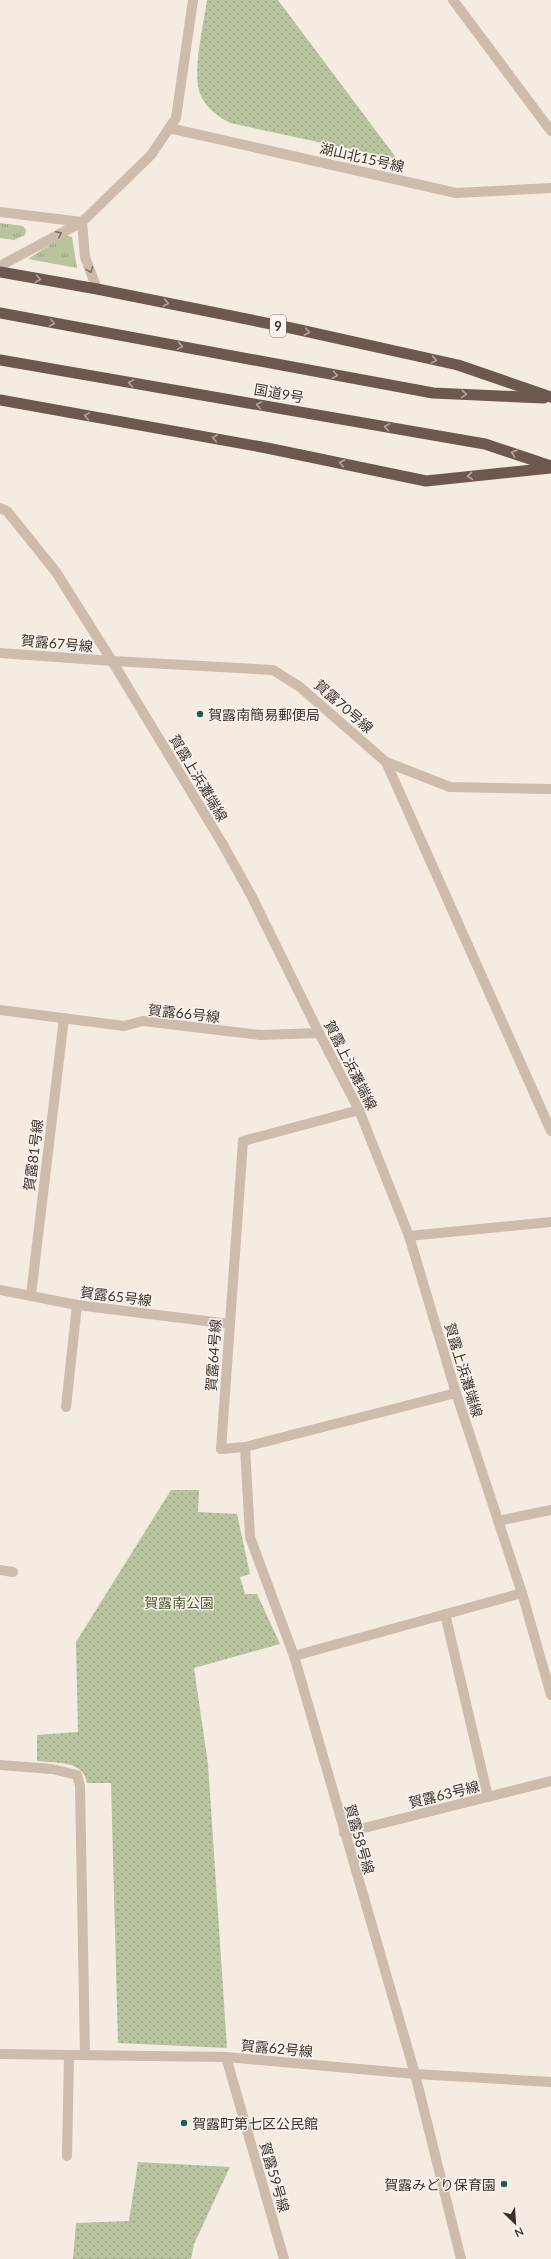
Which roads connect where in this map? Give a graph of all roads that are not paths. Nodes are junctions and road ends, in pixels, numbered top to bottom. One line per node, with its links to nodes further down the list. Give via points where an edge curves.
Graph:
1 (193, 0): 3 (street, via 176,118)
2 (453, 0): 4 (street)
3 (169, 128): 5 (street, 湖山北15号線, via 456,193); 7 (street, via 151,155)
4 (551, 131)
5 (551, 188)
6 (0, 212): 7 (street)
7 (82, 222): 8 (street, one-way to 7); 10 (street, one-way to 10, via 85,257)
8 (0, 266)
9 (0, 272): 10 (highway, 9, one-way to 10)
10 (97, 289): 13 (highway, 9, one-way to 13, via 458,365)
11 (0, 313): 13 (highway, 国道9号 / 9, one-way to 13, via 433,393)
12 (0, 360): 15 (highway, 国道9号, one-way to 12, via 486,444)
13 (551, 398)
14 (0, 400): 15 (highway, one-way to 14, via 426,481 267,448)
15 (551, 467)
16 (0, 508): 18 (street, 賀露上浜灘端線, via 7,511 56,572)
17 (0, 653): 18 (street, 賀露67号線)
18 (112, 662): 19 (street, 賀露70号線, via 272,670 300,687); 23 (street, 賀露上浜灘端線, via 248,889)
19 (386, 762): 20 (street, 賀露70号線, via 450,787); 25 (street)
20 (551, 790)
21 (0, 1010): 22 (street, 賀露66号線)
22 (64, 1018): 23 (street, 賀露66号線, via 124,1026 143,1021 260,1035); 29 (street, 賀露81号線)
23 (319, 1033): 24 (street, 賀露上浜灘端線)
24 (359, 1110): 27 (street, 賀露上浜灘端線); 31 (street, 賀露64号線, via 243,1141)
25 (551, 1132)
26 (551, 1222): 27 (street)
27 (408, 1236): 32 (street, 賀露上浜灘端線)
28 (0, 1290): 29 (street, 賀露65号線)
29 (31, 1295): 30 (street, 賀露65号線)
30 (77, 1305): 31 (street, 賀露65号線); 33 (street)
31 (230, 1324): 34 (street, 賀露64号線, via 221,1449)
32 (456, 1393): 34 (street, 賀露64号線); 36 (street, 賀露上浜灘端線)
33 (66, 1407)
34 (245, 1447): 41 (street, 賀露58号線, via 250,1537)
35 (551, 1510): 36 (street)
36 (498, 1521): 39 (street, 賀露上浜灘端線)
37 (0, 1570): 38 (street)
38 (13, 1572)
39 (522, 1593): 40 (street); 42 (street, 賀露上浜灘端線)
40 (445, 1614): 41 (street); 45 (street)
41 (294, 1656): 46 (street, 賀露58号線)
42 (551, 1695)
43 (0, 1764): 48 (street, via 52,1769 77,1775 80,1786)
44 (551, 1781): 45 (street, 賀露63号線)
45 (488, 1797): 46 (street, 賀露63号線)
46 (344, 1833): 51 (street, 賀露58号線)
47 (0, 2054): 49 (street, 賀露62号線)
48 (85, 2055): 49 (street, 賀露62号線); 50 (street, 賀露62号線)
49 (69, 2056): 53 (street)
50 (226, 2057): 51 (street, 賀露62号線); 54 (street, 賀露59号線)
51 (415, 2074): 52 (street, 賀露62号線); 55 (street, 賀露58号線)
52 (551, 2082)
53 (68, 2156)
54 (284, 2259)
55 (462, 2259)

